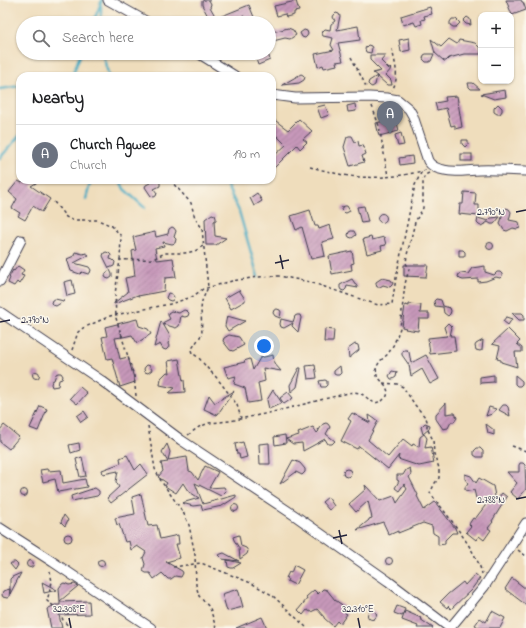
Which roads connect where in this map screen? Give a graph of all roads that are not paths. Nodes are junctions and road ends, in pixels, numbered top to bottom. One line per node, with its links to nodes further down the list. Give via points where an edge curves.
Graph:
1 (108, 0): 2 (street)
2 (137, 16)
3 (209, 60): 4 (street)
4 (229, 72)
5 (276, 96): 6 (street, via 398,100 409,109 428,161 435,168 446,171)
6 (526, 171)
7 (21, 240): 8 (street)
8 (0, 281)
9 (0, 312): 13 (street, via 297,517)
10 (526, 523): 13 (street, via 484,587)
11 (0, 528): 12 (street)
12 (151, 628)
13 (450, 628)

